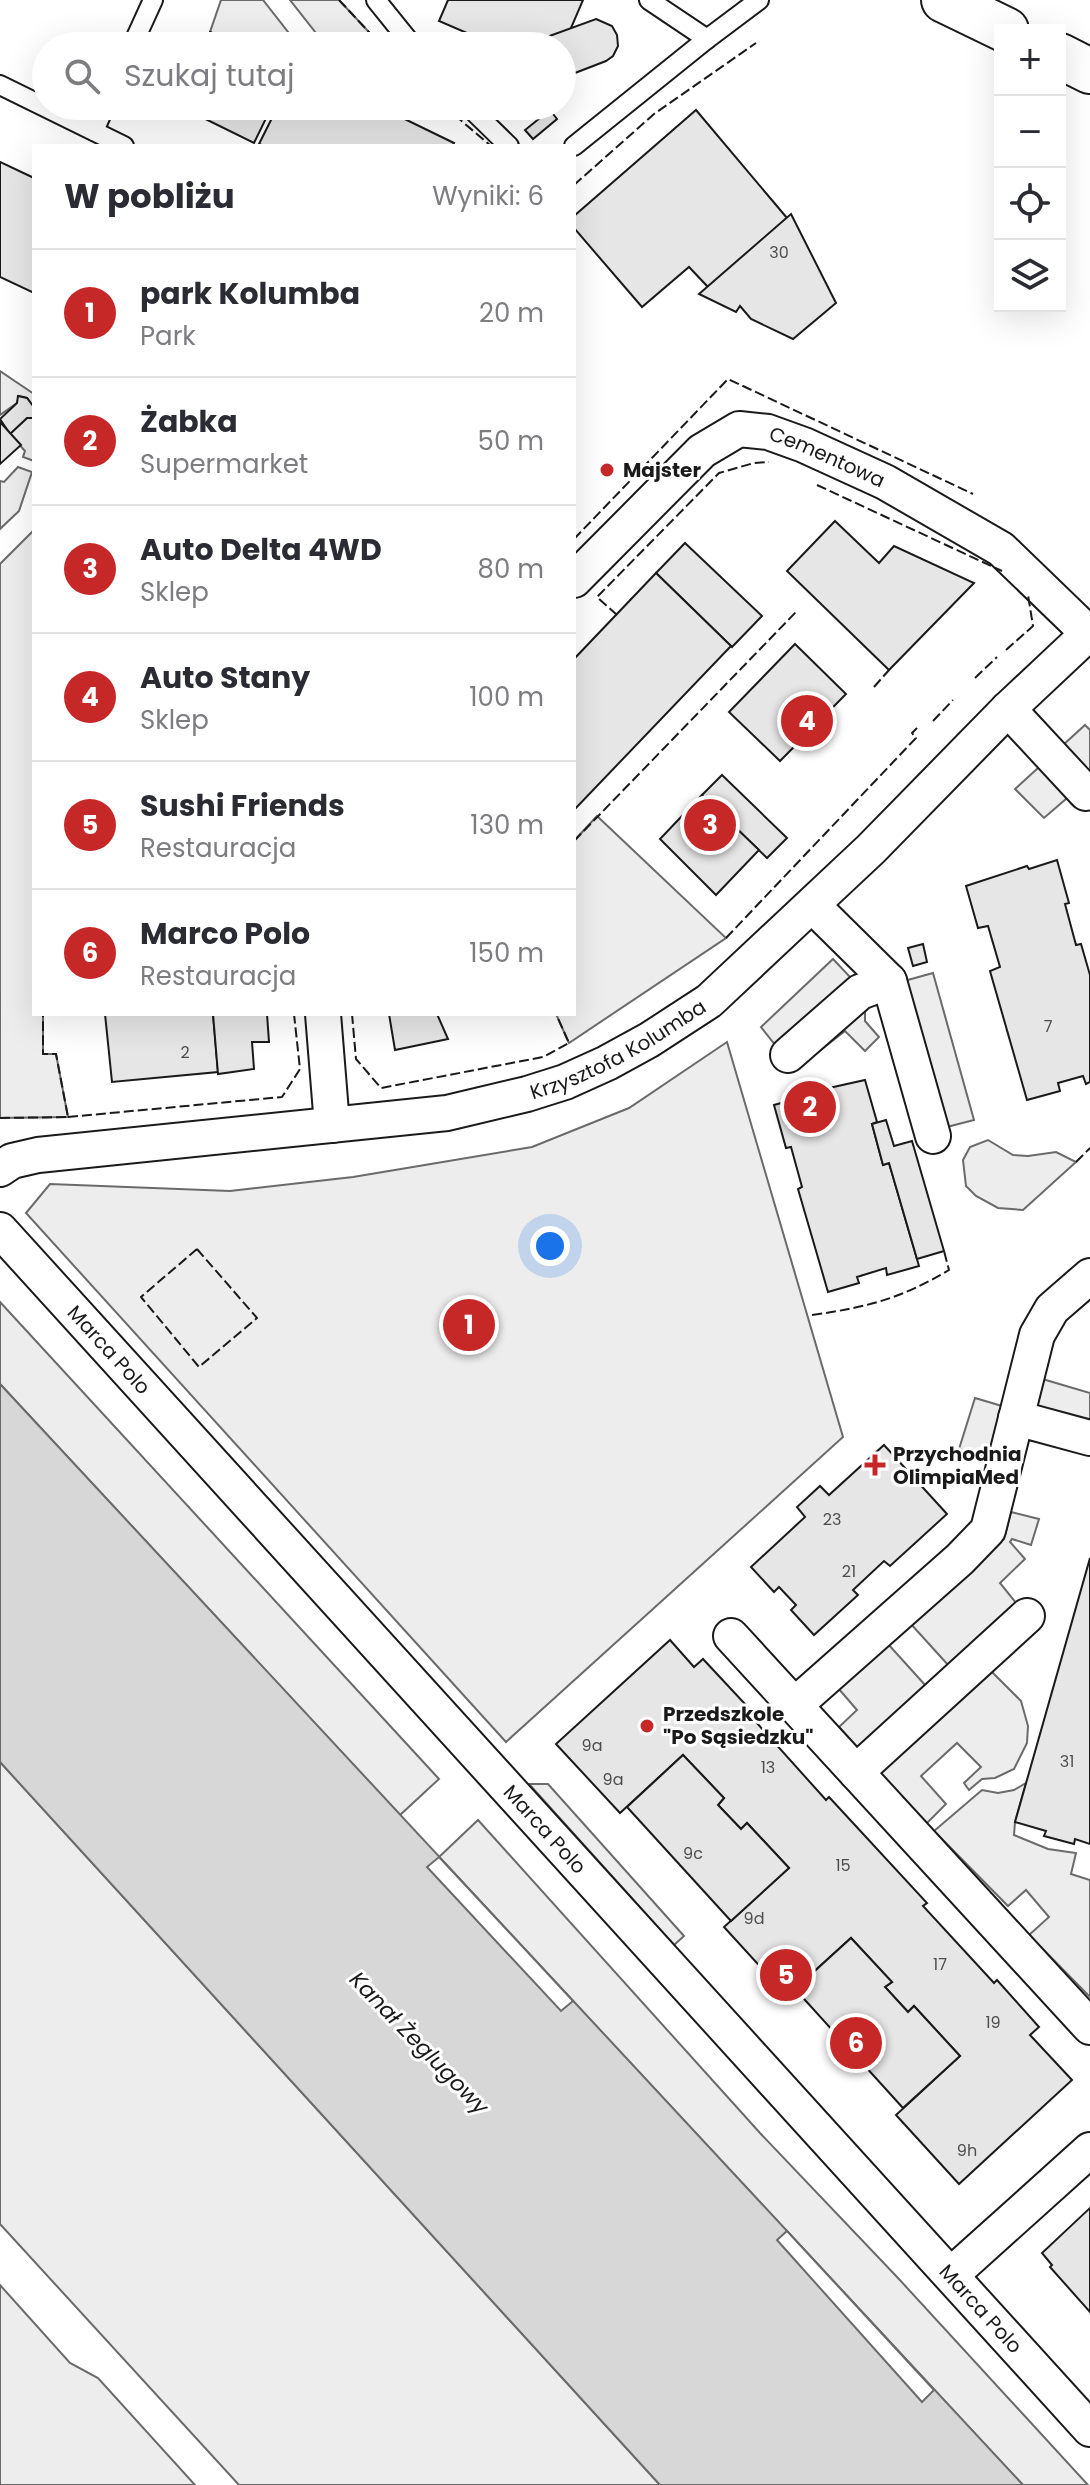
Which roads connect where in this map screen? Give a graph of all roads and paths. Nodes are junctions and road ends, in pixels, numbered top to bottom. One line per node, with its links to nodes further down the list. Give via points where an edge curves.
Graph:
1 (153, 0): 7 (lane)
2 (376, 0): 8 (lane)
3 (649, 0): 9 (lane)
4 (759, 0): 9 (lane)
5 (944, 0): 6 (main road)
6 (994, 24)
7 (138, 32)
8 (402, 32)
9 (707, 39): 20 (lane)
10 (1066, 59): 11 (main road)
11 (1090, 71)
12 (0, 85): 13 (lane)
13 (32, 101)
14 (72, 120): 17 (lane)
15 (99, 120): 17 (lane)
16 (482, 120): 19 (lane)
17 (94, 131): 18 (lane)
18 (120, 144)
19 (507, 144)
20 (576, 144)
21 (576, 578): 22 (street, Cementowa, via 702,451 739,429 768,432 885,482 1001,549)
22 (1089, 633): 23 (street, Krzysztofa Kolumba)
23 (1008, 709): 24 (street); 25 (street, Krzysztofa Kolumba)
24 (1086, 793)
25 (812, 905): 26 (street); 29 (street, Krzysztofa Kolumba, via 709,1001 579,1076 447,1113)
26 (889, 981): 28 (street, via 860,992); 30 (street)
27 (323, 1016): 29 (street)
28 (788, 1055)
29 (332, 1125): 31 (street, Krzysztofa Kolumba, via 38,1155)
30 (933, 1136)
31 (0, 1169)
32 (0, 1230): 42 (street, Marca Polo)
33 (1090, 1276): 34 (street, via 1052,1309 1037,1335)
34 (1016, 1418): 35 (street); 38 (street, via 988,1530)
35 (1090, 1438)
36 (1027, 1616): 39 (street)
37 (731, 1636): 38 (street)
38 (795, 1705): 39 (street)
39 (856, 1772): 40 (street)
40 (1090, 2027)
41 (1090, 2150): 42 (street)
42 (951, 2275): 43 (street, Marca Polo)
43 (1090, 2429)

